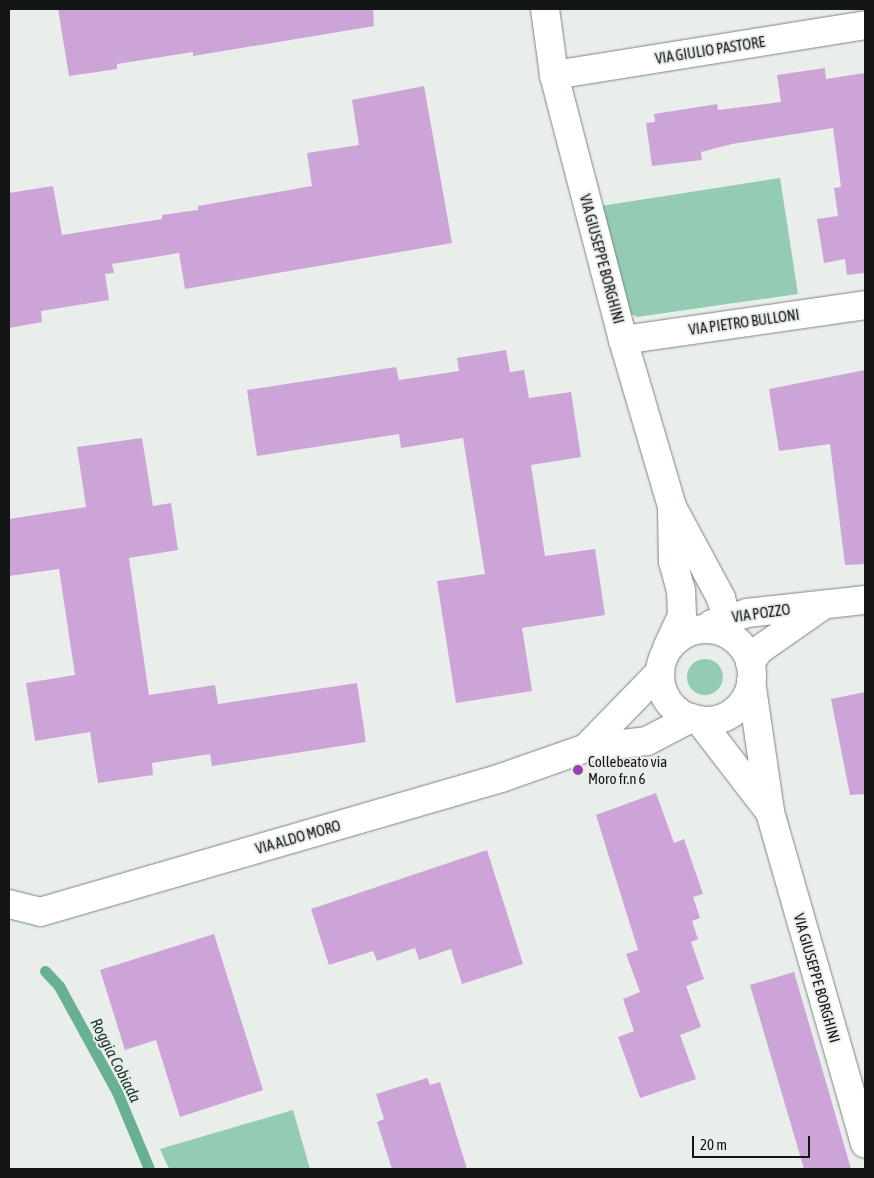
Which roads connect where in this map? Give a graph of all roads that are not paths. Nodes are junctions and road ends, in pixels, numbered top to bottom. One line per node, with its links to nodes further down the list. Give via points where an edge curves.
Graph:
1 (546, 9): 3 (street, VIA GIUSEPPE BORGHINI)
2 (865, 26): 3 (street, VIA GIULIO PASTORE)
3 (554, 75): 5 (street, VIA GIUSEPPE BORGHINI)
4 (865, 305): 5 (street, VIA PIETRO BULLONI)
5 (623, 340): 6 (street, VIA GIUSEPPE BORGHINI)
6 (672, 507): 9 (street, VIA GIUSEPPE BORGHINI, via 702,557); 10 (street, VIA GIUSEPPE BORGHINI, via 673,562 681,591 682,616)
7 (865, 600): 8 (street, VIA POZZO)
8 (823, 605): 9 (street, VIA POZZO); 11 (street, VIA POZZO, via 759,650)
9 (729, 626): 10 (street, via 686,634); 11 (street, VIA GIUSEPPE BORGHINI)
10 (662, 664): 12 (street, VIA GIUSEPPE BORGHINI, via 668,700); 13 (street, VIA ALDO MORO)
11 (751, 672): 12 (street, via 745,699 733,712); 14 (street, VIA GIUSEPPE BORGHINI)
12 (695, 719): 13 (street, VIA ALDO MORO, via 647,741); 14 (street, VIA GIUSEPPE BORGHINI)
13 (586, 748): 15 (street, VIA ALDO MORO, via 500,778 40,912)
14 (770, 812): 16 (street, VIA GIUSEPPE BORGHINI)
15 (9, 904)
16 (865, 1144)

